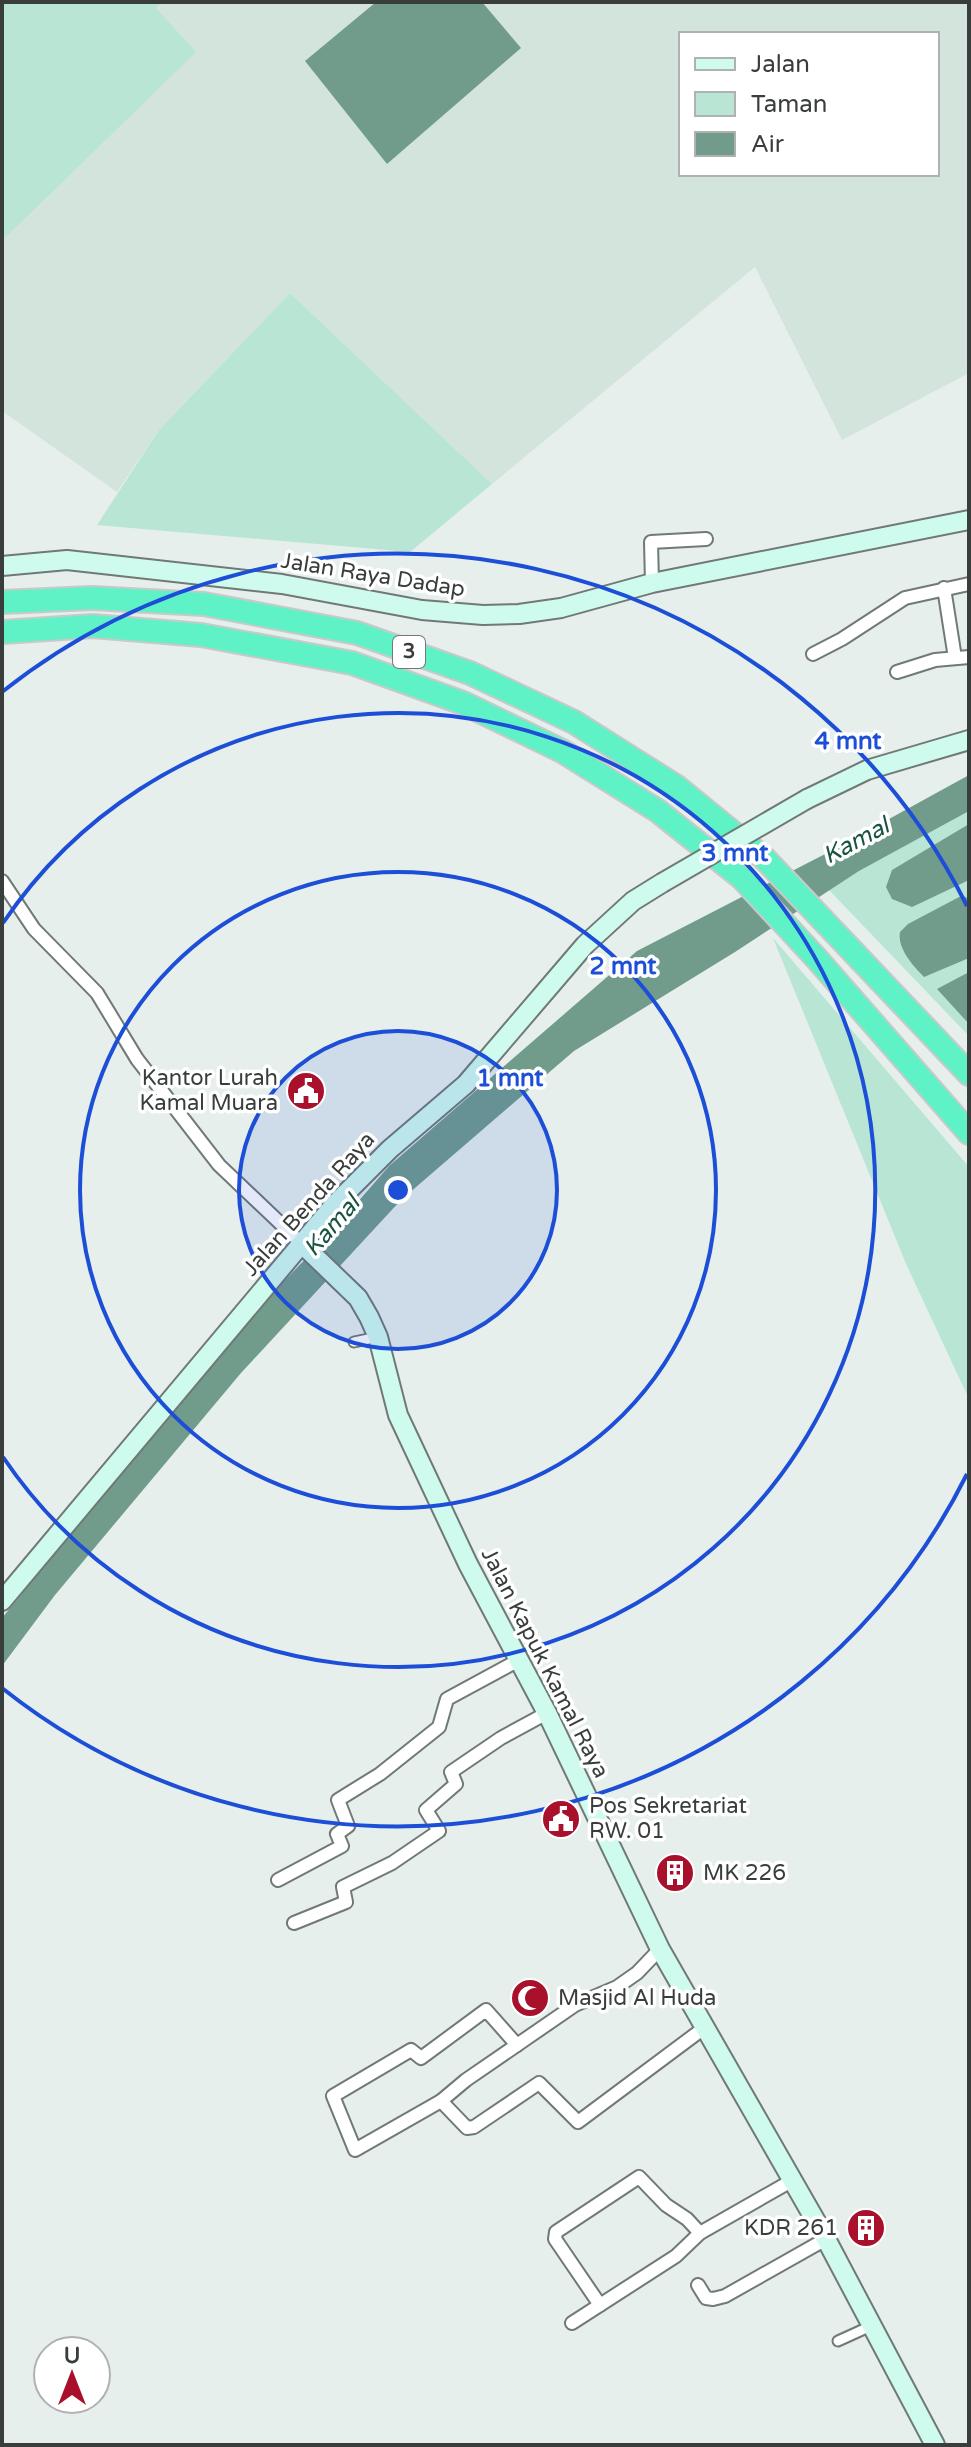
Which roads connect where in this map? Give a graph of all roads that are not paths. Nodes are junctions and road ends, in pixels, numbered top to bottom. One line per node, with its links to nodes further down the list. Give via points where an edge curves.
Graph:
1 (969, 520): 4 (main road, Jalan Raya Dadap)
2 (706, 539): 4 (street, via 651,542)
3 (2, 566): 4 (main road, Jalan Raya Dadap, via 67,560 282,584 422,610 483,615 561,608)
4 (652, 583)
5 (969, 584): 6 (street)
6 (944, 588): 9 (street, via 905,598); 11 (street)
7 (2, 602): 15 (highway, 3, via 92,598 204,604 357,633 470,673 574,722 677,787 764,858)
8 (2, 632): 18 (highway, 3, via 93,626 185,634 352,663 463,703 562,751 658,811 742,878)
9 (813, 654)
10 (969, 657): 11 (street)
11 (955, 658): 12 (street)
12 (897, 672)
13 (969, 740): 19 (main road, Jalan Benda Raya, bridge, via 867,770 807,799 633,901 585,945 466,1084 334,1205)
14 (2, 881): 19 (street, via 34,929 97,993 137,1059 219,1165)
15 (933, 1033): 16 (highway, 3); 17 (highway, 3)
16 (969, 1048)
17 (969, 1074)
18 (969, 1133)
19 (306, 1249): 20 (main road, Jalan Kapuk Kamal Raya, via 358,1298); 22 (main road, Jalan Benda Raya, via 207,1354)
20 (378, 1337): 21 (street); 23 (main road, Jalan Kapuk Kamal Raya, via 398,1415)
21 (354, 1342)
22 (2, 1601)
23 (519, 1660): 24 (main road, Jalan Kapuk Kamal Raya); 25 (street, via 447,1699 439,1727 338,1800 348,1826 337,1834 342,1846)
24 (547, 1713): 26 (street, via 451,1772 456,1784 426,1810 439,1831 343,1887 346,1902); 27 (main road, Jalan Kapuk Kamal Raya)
25 (278, 1880)
26 (294, 1923)
27 (660, 1949): 28 (main road, Jalan Kapuk Kamal Raya); 29 (street, via 617,1987 575,2005)
28 (704, 2028): 30 (street, via 578,2122 539,2083 474,2127 467,2128); 31 (main road, Jalan Kapuk Kamal Raya)
29 (517, 2045): 30 (street); 30 (street, via 486,2010 421,2058 411,2050 333,2096 356,2150)
30 (441, 2101)
31 (793, 2180): 32 (street); 33 (main road, Jalan Kapuk Kamal Raya)
32 (700, 2233): 35 (street, via 676,2256); 35 (street, via 639,2177 556,2232 555,2239)
33 (826, 2239): 34 (street, via 725,2296 706,2298); 37 (main road, Jalan Kapuk Kamal Raya)
34 (698, 2285)
35 (600, 2305): 36 (street)
36 (572, 2323)
37 (871, 2326): 38 (street); 39 (main road, Jalan Kapuk Kamal Raya)
38 (838, 2341)
39 (935, 2445)

